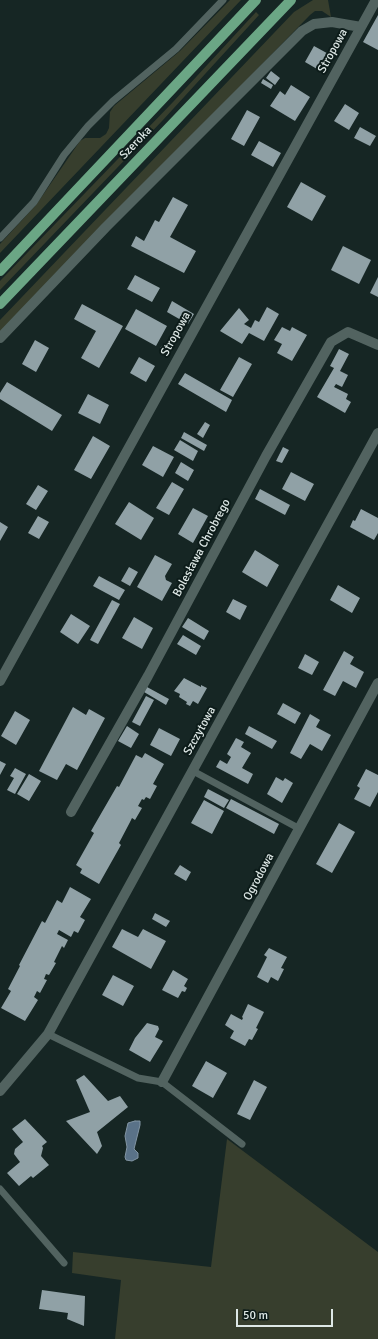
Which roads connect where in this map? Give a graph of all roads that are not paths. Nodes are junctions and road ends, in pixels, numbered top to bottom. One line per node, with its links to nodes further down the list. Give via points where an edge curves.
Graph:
1 (223, 0): 6 (lane, via 176,49 113,101 88,126 64,155 34,202)
2 (256, 0): 7 (main road, Szeroka)
3 (291, 0): 8 (main road, Szeroka)
4 (376, 0): 5 (street, Stropowa)
5 (361, 27): 9 (street, via 343,23 321,23 309,26 296,36); 12 (street, Stropowa)
6 (0, 238)
7 (0, 271)
8 (0, 304)
9 (0, 338)
10 (378, 345): 15 (street, Bolesława Chrobrego, via 348,332 331,342 266,456 148,676)
11 (378, 433): 14 (street, Szczytowa)
12 (0, 681)
13 (378, 683): 16 (street, Ogrodowa)
14 (193, 771): 16 (lane); 17 (street, Szczytowa)
15 (70, 812)
16 (300, 829): 18 (street, Ogrodowa)
17 (46, 1037): 18 (lane, via 138,1078); 19 (street, Szczytowa)
18 (162, 1082): 20 (lane)
19 (0, 1091)
20 (242, 1144)
21 (0, 1189): 22 (lane)
22 (64, 1263)

